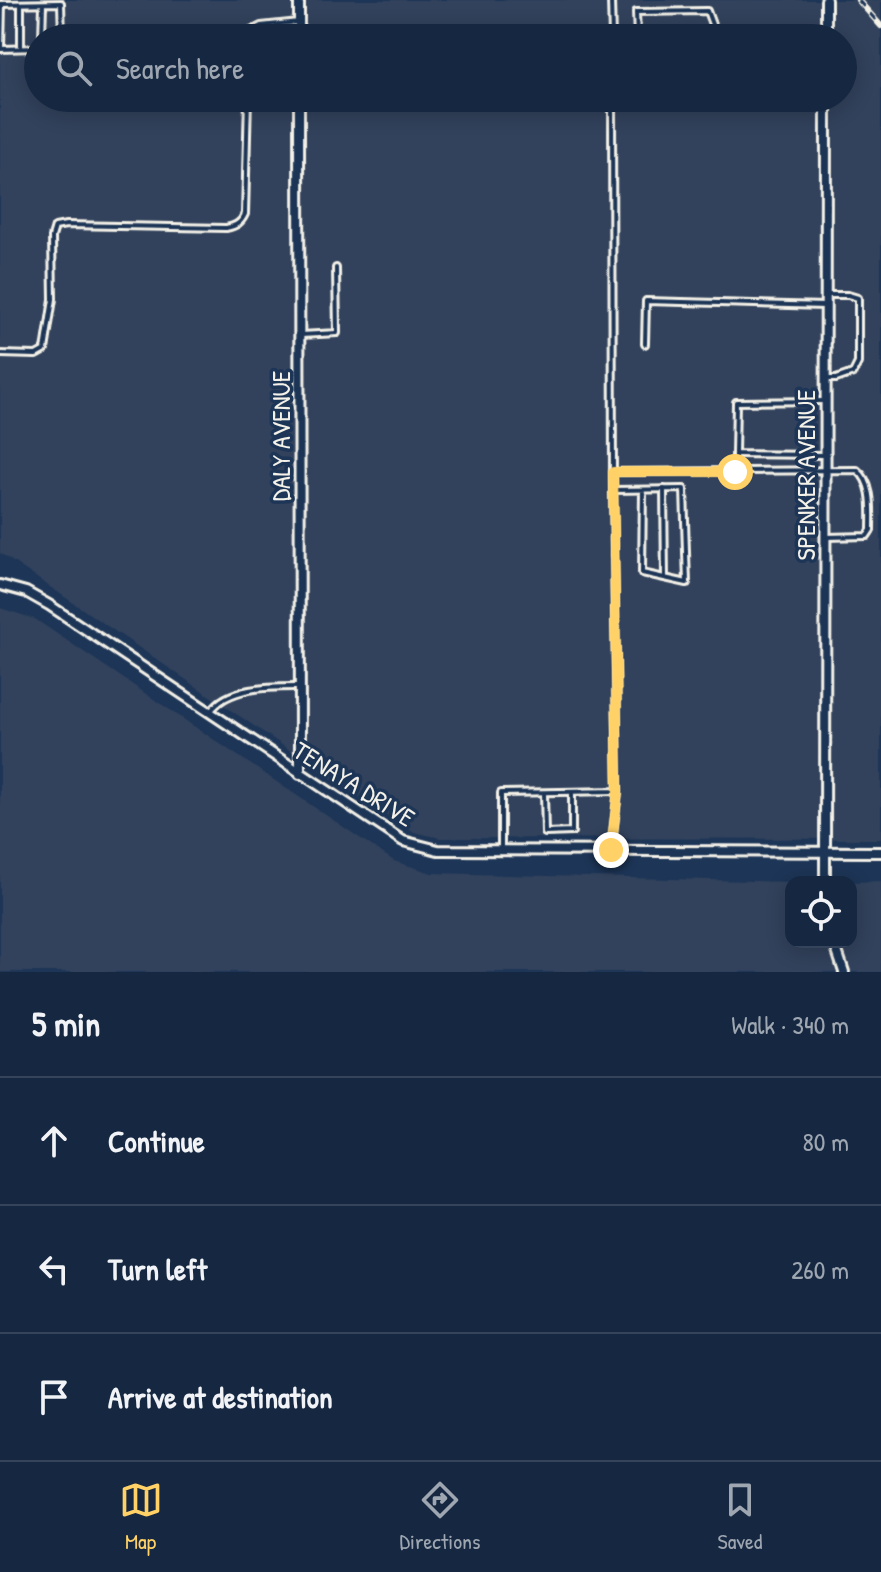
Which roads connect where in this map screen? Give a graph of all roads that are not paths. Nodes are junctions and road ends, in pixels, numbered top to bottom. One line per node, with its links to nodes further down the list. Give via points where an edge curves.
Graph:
1 (299, 0): 7 (street)
2 (611, 0): 11 (lane)
3 (826, 0): 14 (street)
4 (43, 3): 6 (lane); 8 (lane); 9 (lane, via 61,3)
5 (1, 4): 6 (lane); 15 (lane)
6 (21, 4): 16 (lane)
7 (299, 22): 10 (lane)
8 (42, 24)
9 (62, 24)
10 (280, 24)
11 (612, 24)
12 (636, 24): 13 (lane, via 636,12 707,11)
13 (712, 24)
14 (826, 24)
15 (0, 48): 16 (lane)
16 (21, 48)
17 (248, 112): 26 (lane, via 245,214 235,227 55,227 45,350 36,355)
18 (299, 112): 24 (street, DALY AVENUE)
19 (612, 112): 32 (lane)
20 (826, 112): 22 (street, SPENKER AVENUE)
21 (336, 268): 24 (lane, via 337,333)
22 (826, 295): 23 (street, SPENKER AVENUE); 27 (lane, via 858,298 858,363 853,373)
23 (826, 306): 25 (lane, via 646,301); 27 (street, SPENKER AVENUE)
24 (301, 335): 40 (street, DALY AVENUE)
25 (645, 344)
26 (0, 354)
27 (826, 379): 28 (street, SPENKER AVENUE)
28 (826, 401): 29 (lane, via 736,402); 30 (street, SPENKER AVENUE)
29 (735, 454): 30 (lane); 33 (lane)
30 (826, 455): 31 (street, SPENKER AVENUE)
31 (826, 471): 33 (lane); 37 (street, SPENKER AVENUE); 37 (lane, via 857,470 865,476 871,518 867,536)
32 (613, 472): 33 (lane); 35 (lane)
33 (735, 472)
34 (664, 489): 36 (lane); 38 (lane); 38 (lane, via 684,489 687,583)
35 (613, 490): 36 (lane); 43 (lane)
36 (643, 490): 38 (lane, via 642,573)
37 (826, 537): 48 (street, SPENKER AVENUE)
38 (665, 578)
39 (0, 585): 41 (street, TENAYA DRIVE, via 39,599)
40 (300, 687): 41 (lane, via 229,696); 42 (street, DALY AVENUE)
41 (210, 713): 42 (street, TENAYA DRIVE)
42 (300, 774): 46 (street, TENAYA DRIVE, via 403,841 438,850)
43 (618, 791): 44 (lane); 47 (lane)
44 (572, 792): 45 (lane); 45 (lane, via 572,832 545,833)
45 (544, 793): 46 (lane, via 501,793)
46 (501, 850): 47 (street, TENAYA DRIVE)
47 (611, 850): 48 (street, TENAYA DRIVE)
48 (825, 852): 49 (street, TENAYA DRIVE); 50 (street, SPENKER AVENUE)
49 (881, 852)
50 (825, 876)
51 (836, 948): 52 (street)
52 (844, 972)

